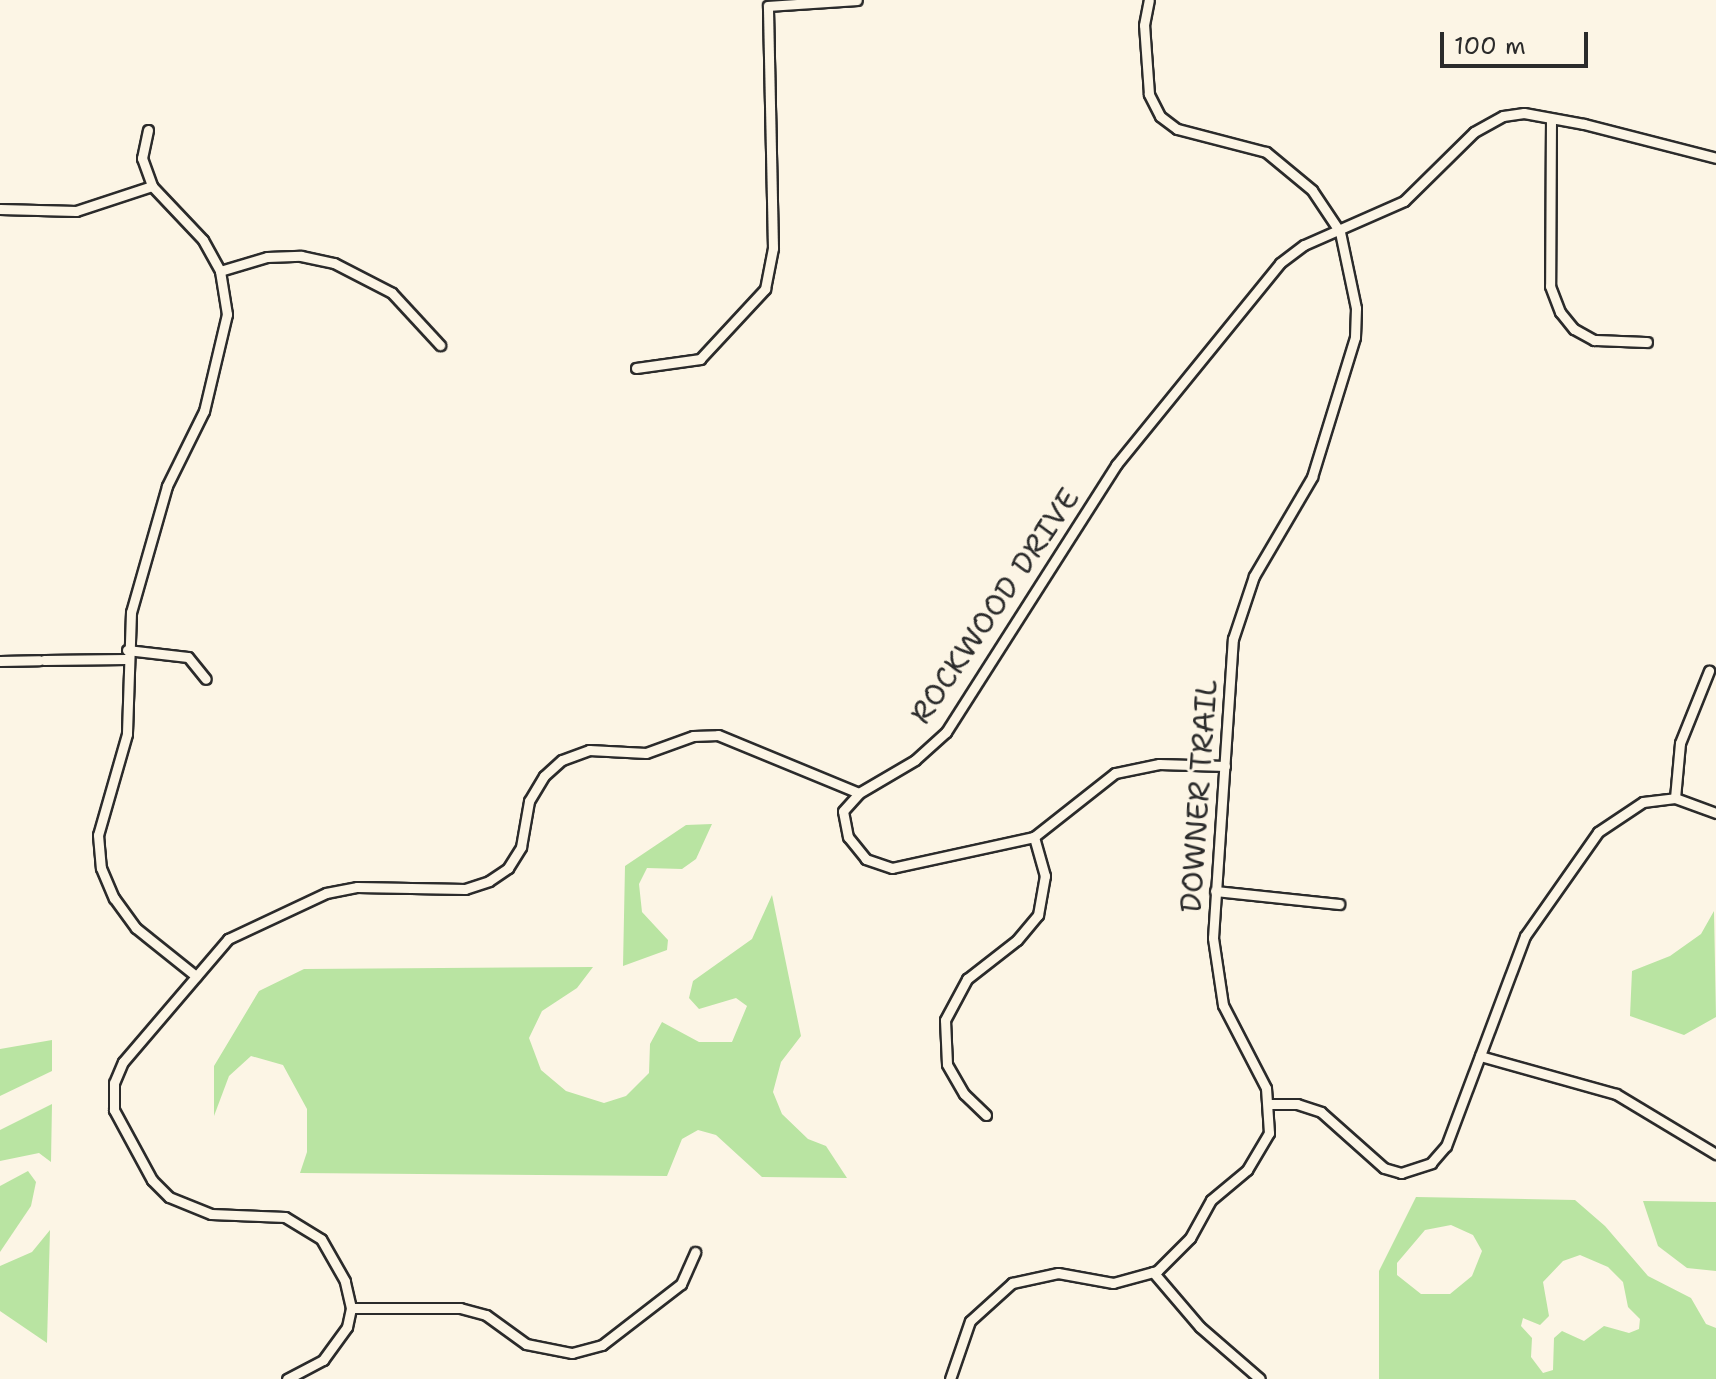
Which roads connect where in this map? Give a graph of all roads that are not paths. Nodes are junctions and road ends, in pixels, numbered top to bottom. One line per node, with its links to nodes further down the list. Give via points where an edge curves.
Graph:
1 (857, 0): 12 (street, via 768,6 773,248 765,289 700,359)
2 (1149, 0): 8 (street, DOWNER TRAIL, via 1144,25 1149,94 1160,116 1177,129 1266,152 1312,190)
3 (1551, 119): 5 (street, ROCKWOOD DRIVE); 8 (street, ROCKWOOD DRIVE, via 1524,113 1493,121 1474,132 1404,201); 10 (street, via 1550,286 1560,312 1574,329 1594,340)
4 (148, 130): 6 (street, via 142,158)
5 (1716, 158)
6 (152, 186): 7 (street, via 76,211); 9 (street, via 203,240)
7 (0, 209)
8 (1340, 232): 17 (street, DOWNER TRAIL, via 1352,277 1355,337 1312,477 1254,576 1233,639); 18 (street, ROCKWOOD DRIVE, via 1304,245 1246,300 1116,465 946,732 915,760)
9 (220, 271): 11 (street, via 267,257 301,256 334,263 392,293); 13 (street, via 227,314 215,370 204,411 167,486 131,612)
10 (1647, 342)
11 (440, 345)
12 (636, 368)
13 (127, 655): 14 (street); 16 (street, via 188,657); 24 (street, via 130,713 98,835 101,868 136,928)
14 (0, 661)
15 (1709, 671): 19 (street, via 1680,743)
16 (206, 679)
17 (1225, 766): 21 (street, via 1159,764 1115,773); 22 (street, DOWNER TRAIL)
18 (859, 793): 21 (street, via 843,811 848,837 866,859 892,868); 24 (street, via 718,735 693,736 646,753 589,750 562,760 544,776 529,801 521,847 508,868 489,881 465,889 357,887 326,893 239,931)
19 (1675, 798): 20 (street); 25 (street, via 1643,802 1598,832 1525,936)
20 (1716, 813)
21 (1034, 837): 27 (street, via 1045,876 1038,915 1017,940 967,979 945,1020 947,1064 964,1094)
22 (1215, 891): 23 (street); 26 (street, DOWNER TRAIL, via 1213,938 1223,1005)
23 (1339, 904)
24 (196, 976): 31 (street, via 123,1062 114,1083 114,1110 152,1180 169,1197 211,1214 285,1217 321,1239 345,1281)
25 (1480, 1056): 26 (street, via 1446,1146 1417,1170 1384,1168 1321,1112 1297,1104); 28 (street, via 1616,1094)
26 (1270, 1104): 30 (street, via 1263,1150 1211,1200 1176,1255)
27 (986, 1115)
28 (1716, 1154)
29 (695, 1252): 31 (street, via 681,1284 602,1345 572,1353 526,1344 486,1315 460,1308)
30 (1153, 1272): 33 (street, via 1113,1283 1058,1273 1012,1283 970,1321); 34 (street, via 1200,1327)
31 (351, 1308): 32 (street, via 339,1343 323,1360)
32 (287, 1379)
33 (950, 1379)
34 (1260, 1379)

